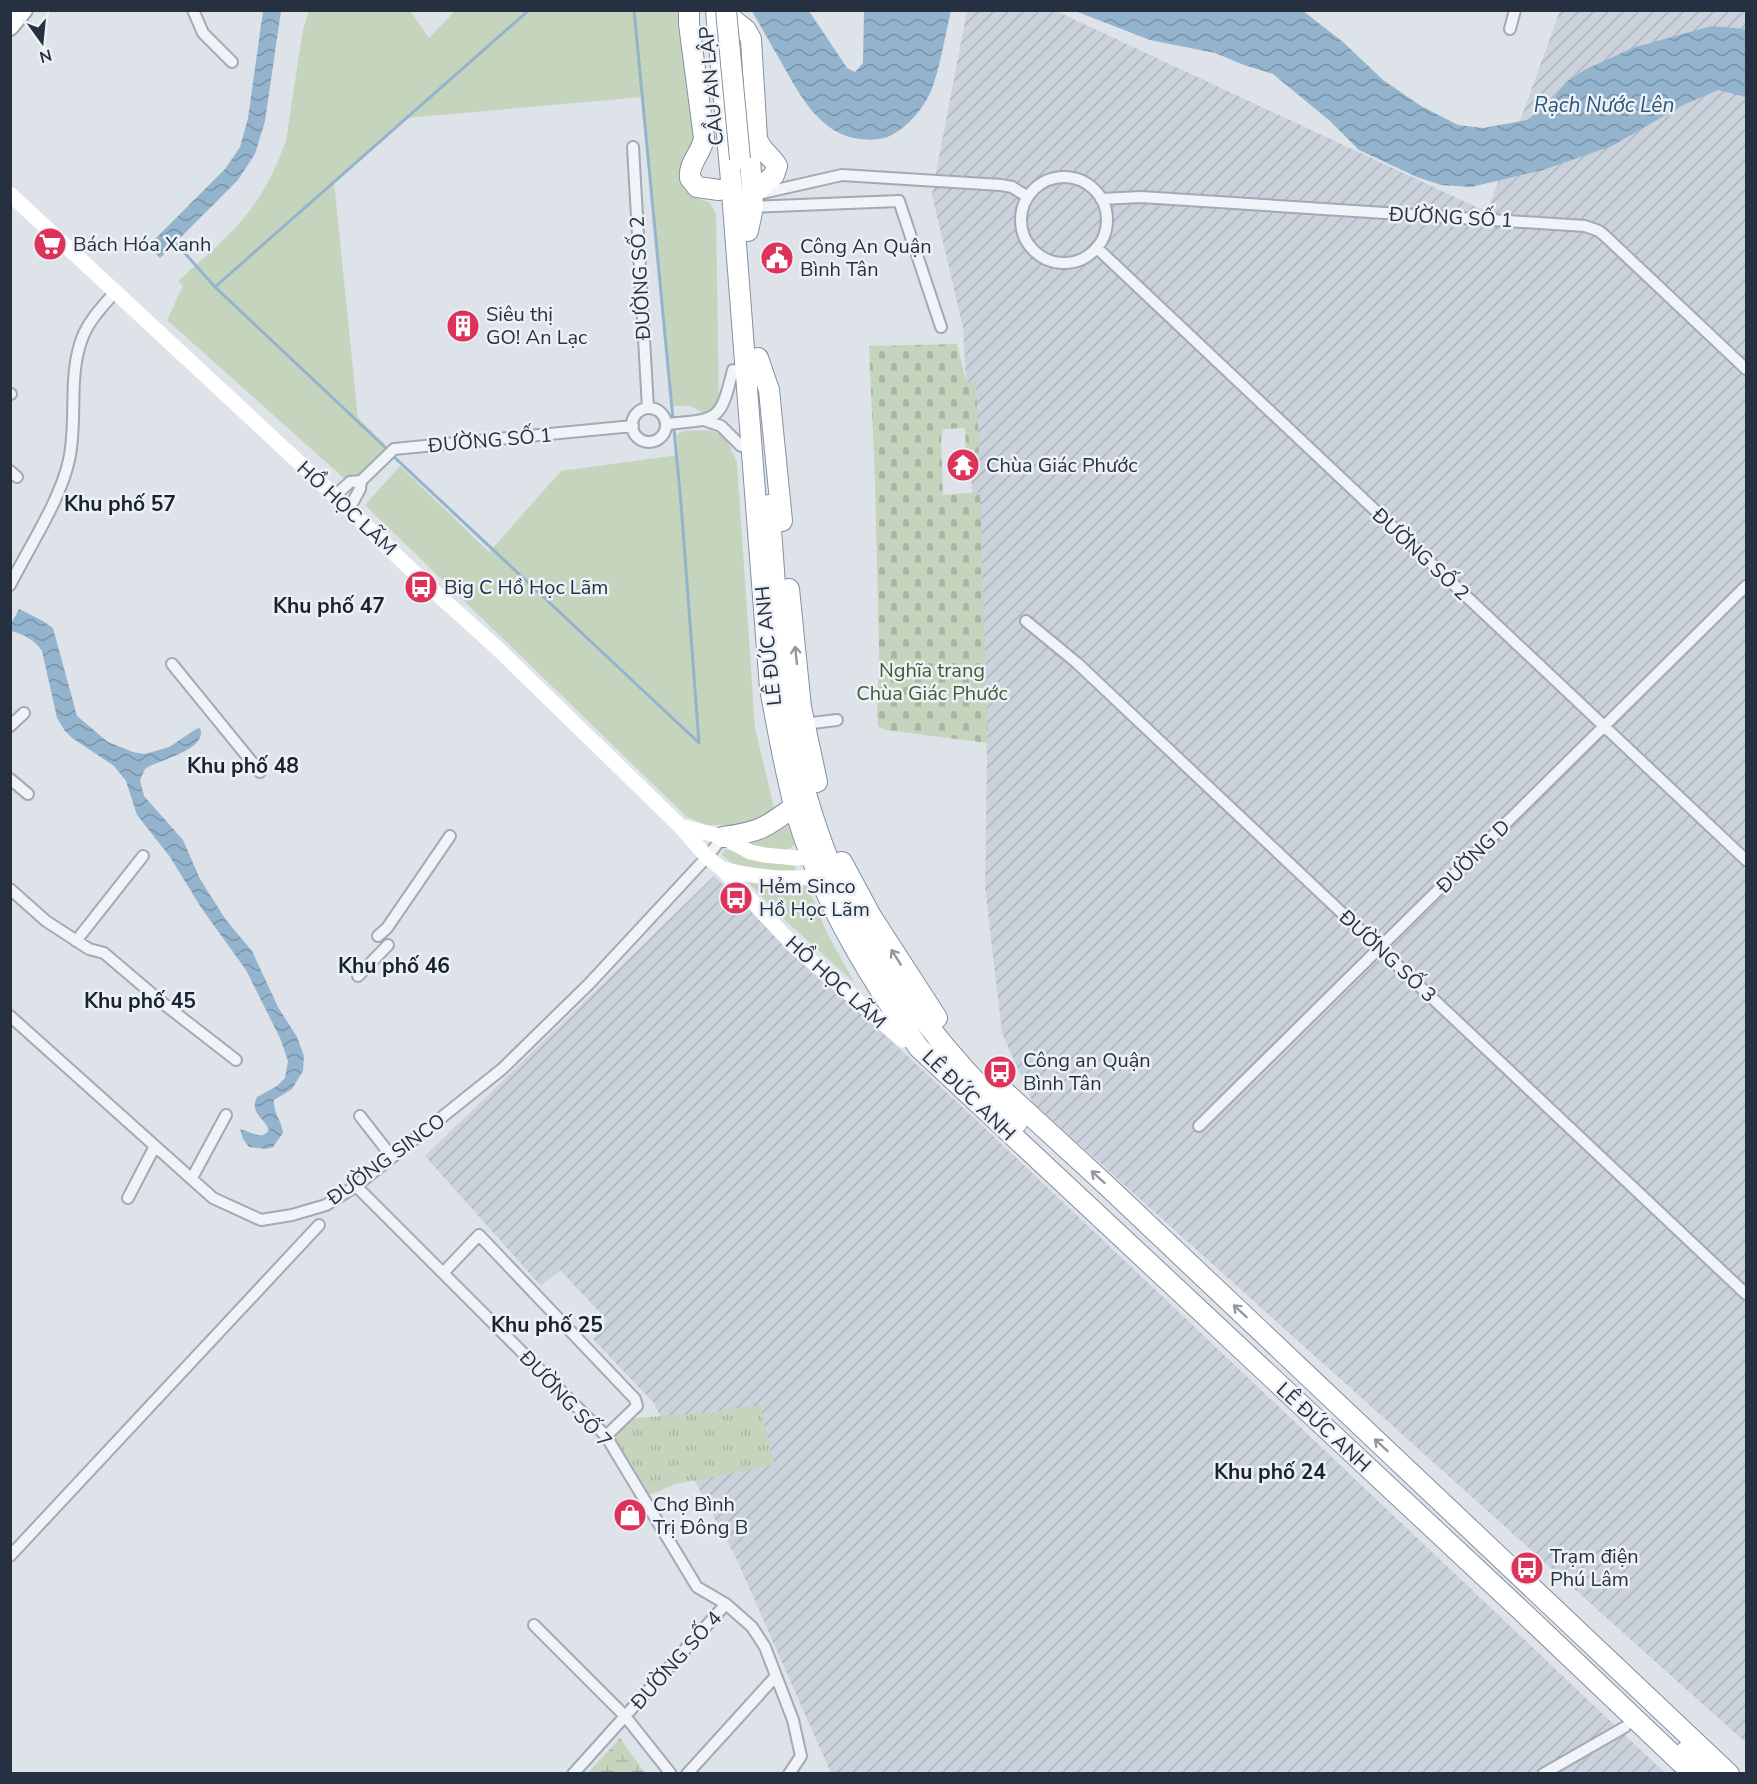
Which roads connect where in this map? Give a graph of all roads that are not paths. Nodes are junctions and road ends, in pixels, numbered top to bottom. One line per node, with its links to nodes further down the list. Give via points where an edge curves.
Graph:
1 (24, 10): 10 (main road)
2 (193, 10): 12 (street, via 203,33)
3 (689, 10): 15 (highway, via 704,138 690,167 690,178 697,187)
4 (704, 10): 14 (highway, CẦU AN LẬP)
5 (716, 10): 14 (highway, CẦU AN LẬP)
6 (721, 10): 19 (highway, via 752,39 757,138 777,166)
7 (726, 10): 14 (highway, CẦU AN LẬP, bridge)
8 (736, 10): 14 (highway, CẦU AN LẬP)
9 (1515, 10): 11 (street)
10 (10, 27)
11 (1510, 29)
12 (232, 62)
13 (633, 147): 26 (street, ĐƯỜNG SỐ 2)
14 (734, 160): 15 (highway, LÊ ĐỨC ANH); 19 (highway, LÊ ĐỨC ANH); 47 (highway, LÊ ĐỨC ANH, via 770,688)
15 (719, 190): 25 (highway, LÊ ĐỨC ANH)
16 (10, 194): 21 (main road, HỒ HỌC LÃM)
17 (1028, 197): 18 (street, via 1044,182 1063,177 1089,185); 19 (street, via 1000,185 842,174); 20 (street, via 1022,210 1021,229 1035,253 1051,262 1070,263 1087,257)
18 (1101, 199): 20 (street, via 1107,226); 24 (street, ĐƯỜNG SỐ 1, via 1141,197 1585,226 1604,235)
19 (748, 202): 22 (street, via 899,201); 23 (highway, LÊ ĐỨC ANH)
20 (1096, 248): 43 (street, ĐƯỜNG SỐ 2)
21 (113, 290): 32 (main road, HỒ HỌC LÃM); 34 (street, via 85,320 78,334 69,375 61,470); 35 (street, via 83,336 77,357 72,446 66,471)
22 (941, 327)
23 (758, 358): 41 (highway, LÊ ĐỨC ANH, one-way to 23, via 769,390); 54 (highway, LÊ ĐỨC ANH, via 789,717)
24 (1746, 369)
25 (733, 370): 27 (street, via 724,404 719,412); 30 (highway, LÊ ĐỨC ANH)
26 (648, 408): 28 (street, via 663,414); 29 (street, via 635,416)
27 (704, 420): 28 (street); 30 (street, via 721,426)
28 (666, 424): 29 (street, via 663,435 653,441 642,440)
29 (633, 426): 31 (street, ĐƯỜNG SỐ 1, via 394,449)
30 (741, 446): 47 (highway, LÊ ĐỨC ANH, via 765,728)
31 (361, 481): 32 (street, ĐƯỜNG SỐ 1, via 350,482); 33 (street, ĐƯỜNG SỐ 1)
32 (336, 495): 33 (main road, HỒ HỌC LÃM)
33 (349, 509): 48 (main road, HỒ HỌC LÃM)
34 (10, 573)
35 (10, 585)
36 (1746, 586): 43 (street, ĐƯỜNG D)
37 (1026, 621): 60 (street, ĐƯỜNG SỐ 3, via 1077,663)
38 (172, 664): 44 (street)
39 (24, 713): 42 (street)
40 (837, 720): 41 (street)
41 (804, 724): 54 (highway, LÊ ĐỨC ANH, via 815,778)
42 (10, 726)
43 (1604, 726): 53 (street, ĐƯỜNG SỐ 2); 60 (street, ĐƯỜNG D)
44 (260, 772)
45 (10, 779): 46 (street)
46 (28, 794)
47 (789, 810): 50 (highway, via 757,831); 54 (highway, LÊ ĐỨC ANH)
48 (680, 826): 50 (main road, HỒ HỌC LÃM); 52 (main road, HỒ HỌC LÃM)
49 (450, 836): 57 (street)
50 (723, 837): 52 (street, ĐƯỜNG SINCO); 54 (main road, HỒ HỌC LÃM, via 750,852)
51 (143, 856): 58 (street)
52 (707, 857): 55 (main road, HỒ HỌC LÃM); 69 (street, ĐƯỜNG SINCO, via 589,984 502,1068)
53 (1746, 860)
54 (823, 866): 55 (main road, HỒ HỌC LÃM, via 757,877); 63 (highway, LÊ ĐỨC ANH, via 825,918 869,989); 91 (highway, LÊ ĐỨC ANH, via 907,999 1002,1109); 92 (highway, LÊ ĐỨC ANH, one-way to 54, via 982,1070 940,1023 871,916)
55 (722, 869): 63 (main road, HỒ HỌC LÃM, via 794,946)
56 (10, 890): 58 (street)
57 (378, 936)
58 (76, 941): 64 (street, via 104,952)
59 (388, 945): 61 (street)
60 (1380, 948): 67 (street, ĐƯỜNG D); 75 (street, ĐƯỜNG SỐ 3)
61 (358, 976)
62 (10, 1016): 68 (street, ĐƯỜNG SINCO)
63 (911, 1044): 79 (highway, LÊ ĐỨC ANH, via 929,1070 971,1112)
64 (236, 1060)
65 (226, 1115): 70 (street)
66 (360, 1116): 69 (street)
67 (1199, 1126)
68 (155, 1146): 70 (street, ĐƯỜNG SINCO); 72 (street)
69 (392, 1157): 71 (street, ĐƯỜNG SINCO)
70 (192, 1178): 71 (street, ĐƯỜNG SINCO, via 213,1197 261,1220 326,1205)
71 (356, 1186): 74 (street, ĐƯỜNG SỐ 7)
72 (128, 1198)
73 (319, 1225): 77 (street)
74 (443, 1273): 76 (street, ĐƯỜNG SỐ 7); 76 (street, via 479,1234 635,1399 637,1406)
75 (1746, 1294)
76 (606, 1436): 78 (street, ĐƯỜNG SỐ 7, via 697,1587)
77 (10, 1556)
78 (726, 1604): 81 (street, ĐƯỜNG SỐ 7, via 752,1627); 82 (street, ĐƯỜNG SỐ 4)
79 (1523, 1621): 83 (highway, LÊ ĐỨC ANH); 90 (highway, LÊ ĐỨC ANH)
80 (534, 1625): 82 (street)
81 (776, 1676): 86 (street); 87 (street, via 793,1720 801,1756)
82 (625, 1716): 84 (street, ĐƯỜNG SỐ 4); 85 (street)
83 (1625, 1727): 88 (street); 89 (highway, LÊ ĐỨC ANH)
84 (573, 1773)
85 (670, 1773)
86 (687, 1773)
87 (789, 1773)
88 (1543, 1773)
89 (1674, 1773)
90 (1693, 1773)
91 (1711, 1773)
92 (1730, 1773)

